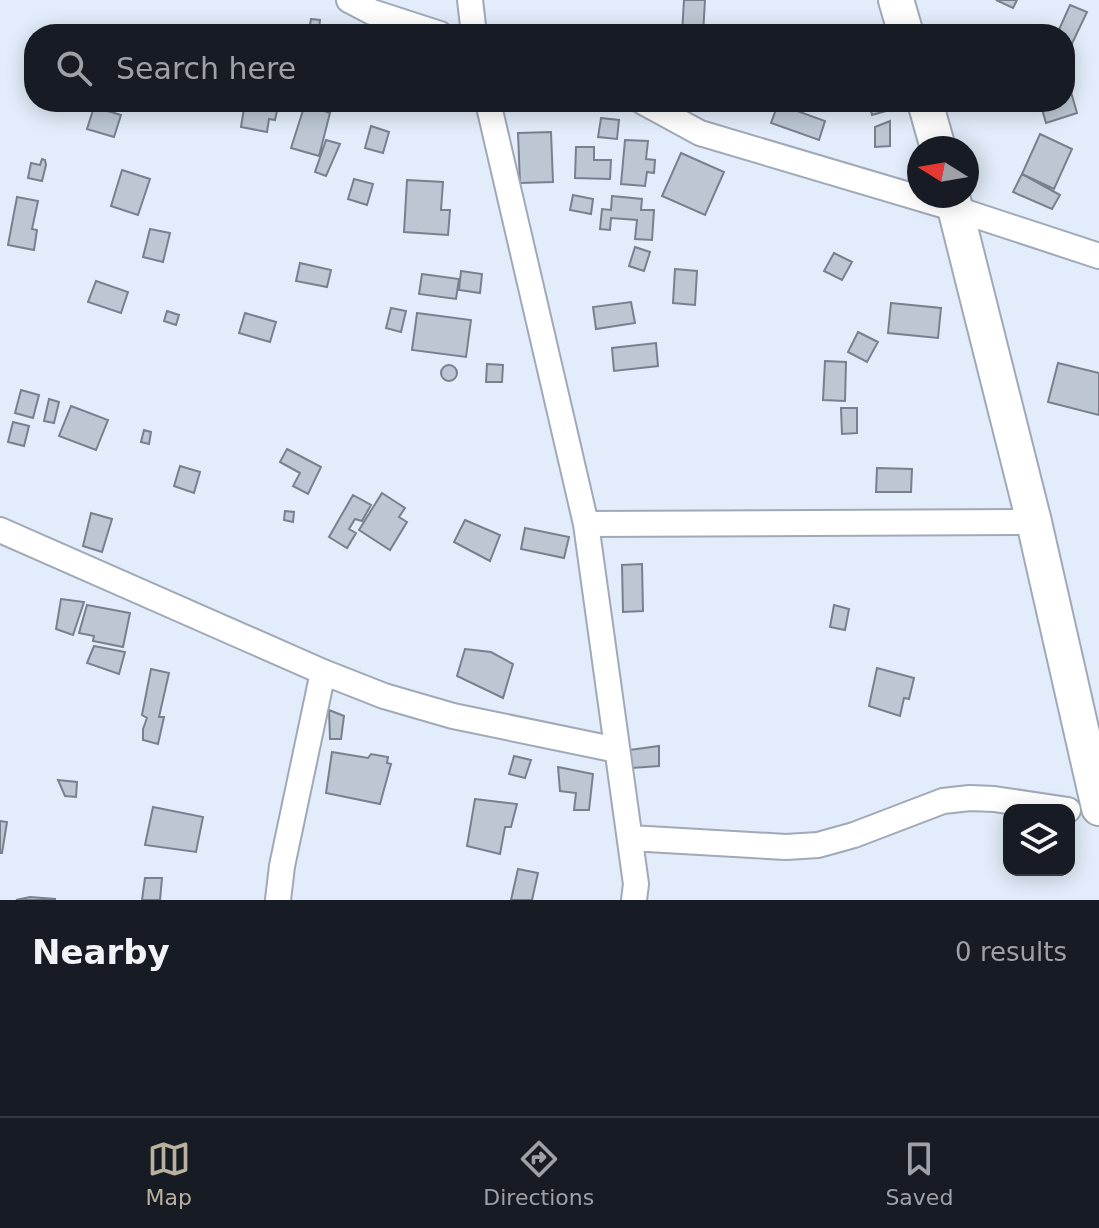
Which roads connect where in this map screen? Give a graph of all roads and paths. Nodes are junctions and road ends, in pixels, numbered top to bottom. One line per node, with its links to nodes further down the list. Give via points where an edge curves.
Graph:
1 (349, 0): 4 (street)
2 (470, 0): 5 (street)
3 (896, 0): 6 (street)
4 (409, 24)
5 (473, 24)
6 (903, 24)
7 (490, 112): 16 (street)
8 (661, 112): 11 (street, via 700,133)
9 (928, 112): 10 (street)
10 (935, 136)
11 (907, 189)
12 (956, 208): 15 (street)
13 (970, 208): 14 (street)
14 (1099, 256)
15 (1034, 522): 16 (street); 21 (street)
16 (586, 524): 19 (street)
17 (0, 530): 18 (street)
18 (323, 672): 19 (street, via 453,716); 25 (street)
19 (617, 750): 24 (street)
20 (1028, 804): 24 (street, via 943,801 818,845)
21 (1099, 808)
22 (1075, 811): 23 (street)
23 (1099, 815)
24 (630, 838): 26 (street)
25 (278, 900)
26 (634, 900)

